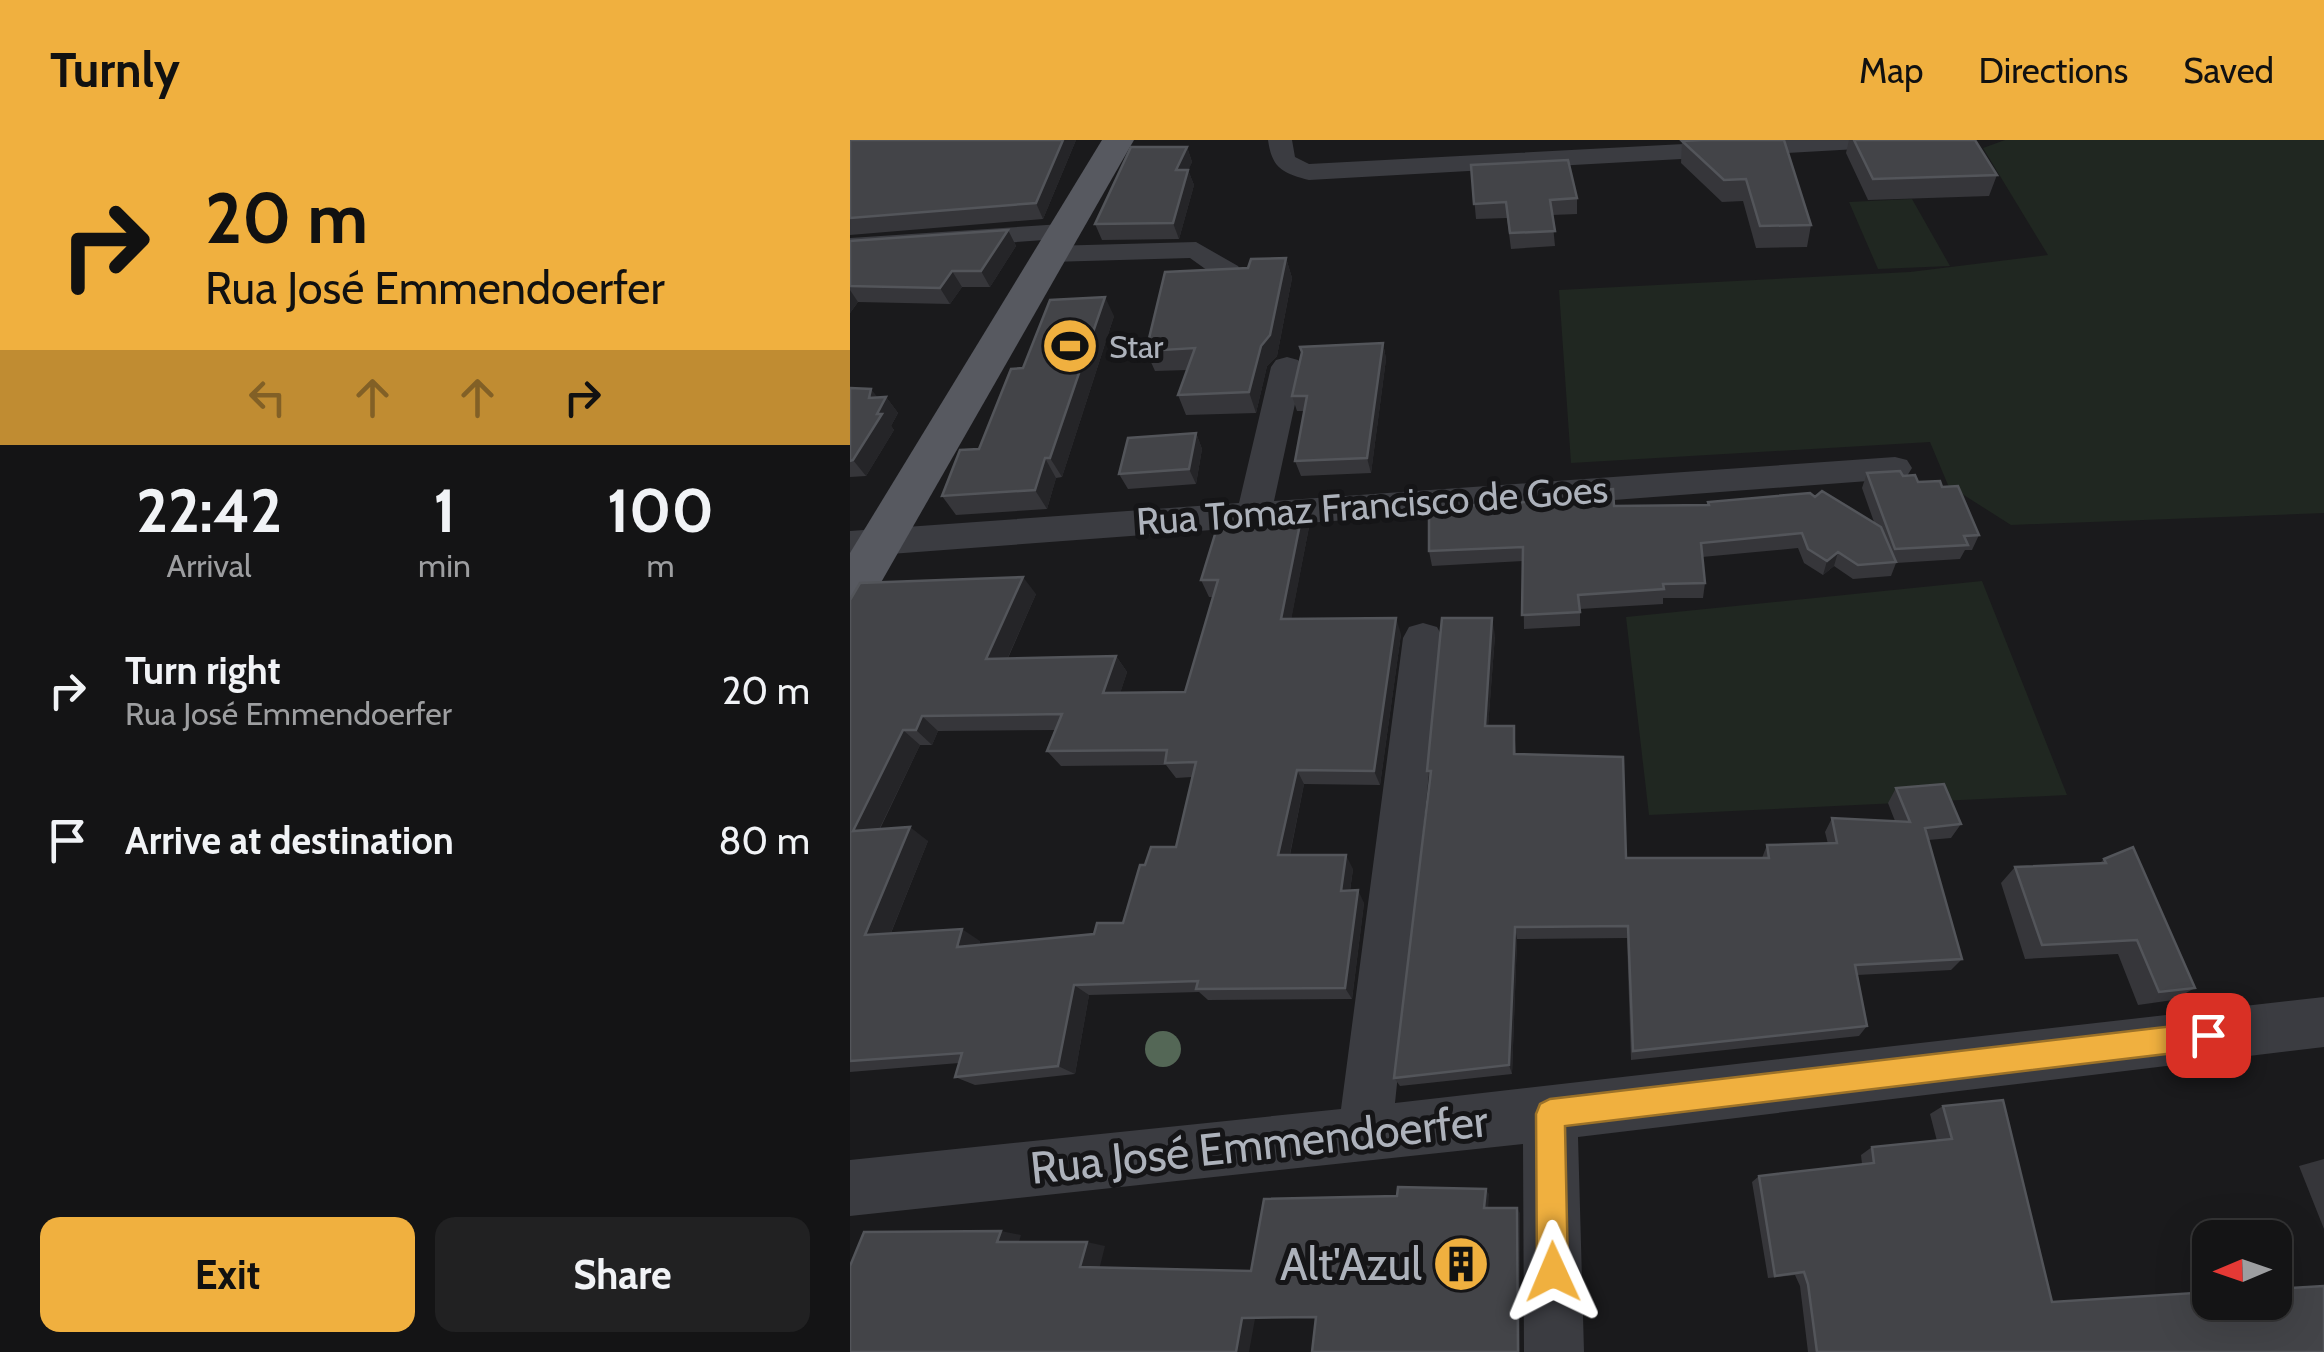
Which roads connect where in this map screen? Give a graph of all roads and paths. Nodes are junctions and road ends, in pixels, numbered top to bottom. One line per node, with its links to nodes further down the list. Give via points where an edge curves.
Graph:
1 (1118, 140): 4 (main road)
2 (1893, 140): 3 (street, via 1309,172 1283,160)
3 (1279, 142)
4 (1056, 243): 5 (street); 6 (street, via 1196,250); 10 (main road)
5 (850, 246)
6 (1228, 272)
7 (1287, 367): 9 (street)
8 (1894, 468): 9 (street, Rua Tomaz Francisco de Goes)
9 (1254, 513): 10 (street, Rua Tomaz Francisco de Goes)
10 (865, 543): 11 (main road)
11 (850, 594)
12 (1423, 638): 15 (street)
13 (2324, 1022): 14 (street, Rua José Emmendoerfer)
14 (1550, 1114): 15 (street, Rua José Emmendoerfer); 17 (street)
15 (1365, 1133): 16 (street, Rua José Emmendoerfer)
16 (850, 1188)
17 (1554, 1352)

